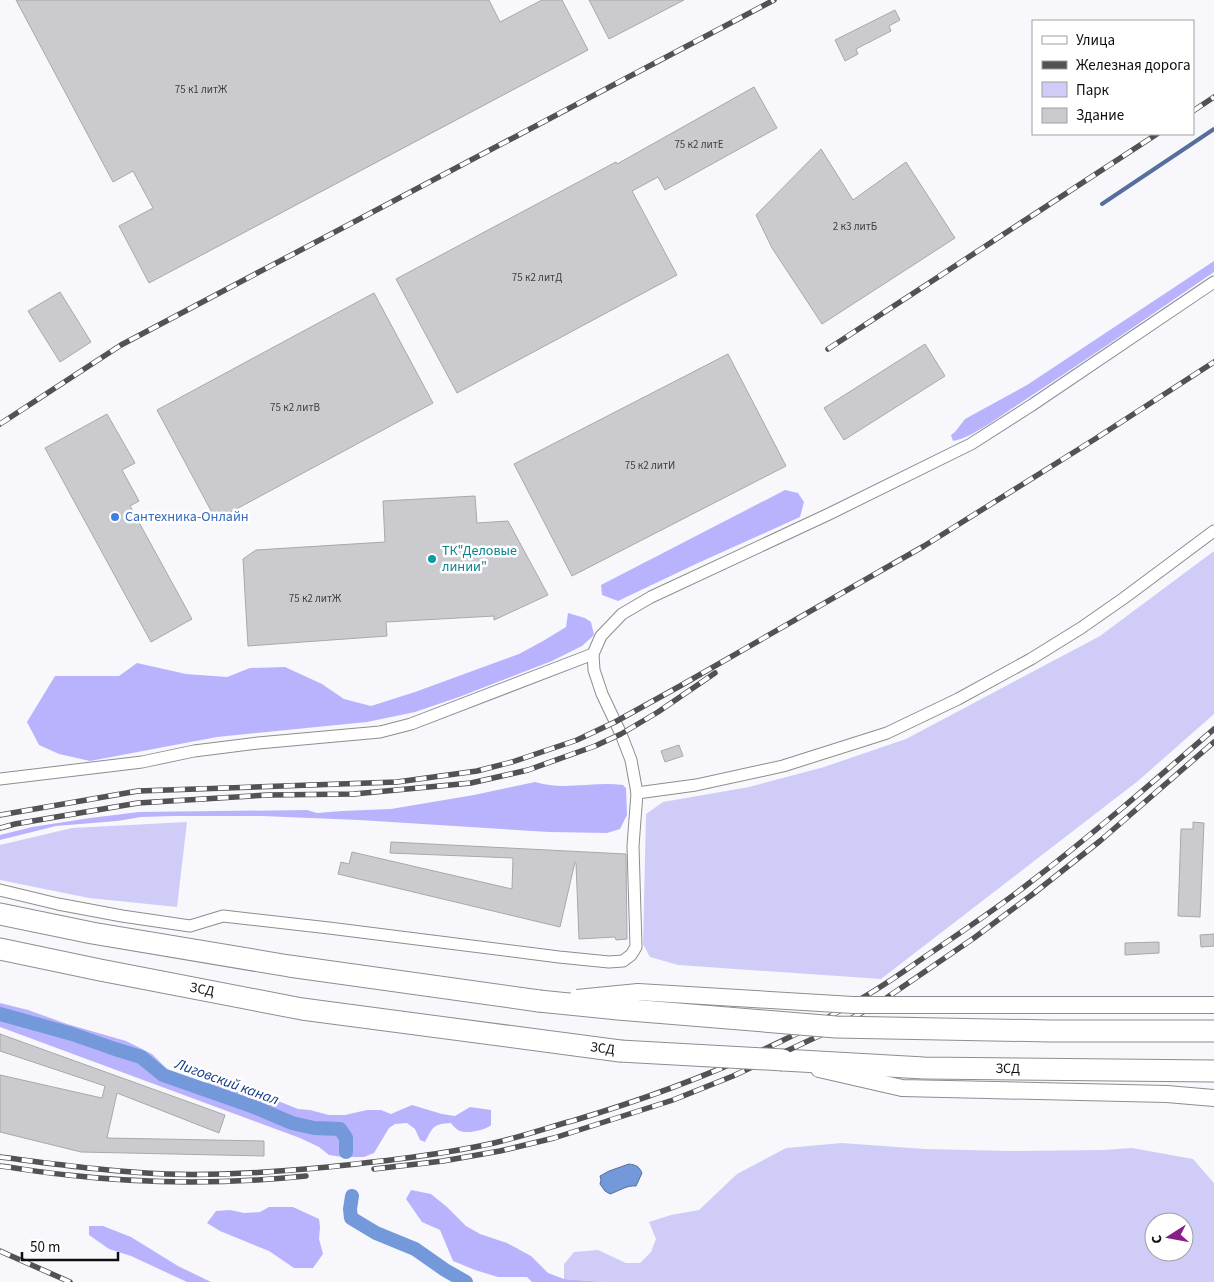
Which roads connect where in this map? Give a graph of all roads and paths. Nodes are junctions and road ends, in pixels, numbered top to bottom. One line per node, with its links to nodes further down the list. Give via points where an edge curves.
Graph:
1 (1214, 282): 3 (street, via 971,444 651,596 622,614 601,636)
2 (1214, 531): 5 (street, via 1103,613 1031,659 887,733 783,766 696,785)
3 (593, 654): 4 (street, via 411,724 380,732 249,744 142,762); 5 (street, via 594,670 602,694 631,760)
4 (0, 779)
5 (637, 793): 6 (street, via 634,846 636,947 623,961 559,957 223,916 190,926 58,904)
6 (0, 890)
7 (0, 914): 9 (highway, via 92,933 280,964)
8 (0, 949): 12 (highway, ЗСД, bridge, via 302,1009 620,1051)
9 (538, 1002): 10 (main road, bridge, via 638,992 853,1005); 11 (highway, bridge, via 836,1026)
10 (1214, 1005)
11 (1214, 1031)
12 (783, 1060): 13 (highway, ЗСД, via 924,1068); 14 (main road, via 902,1088)
13 (1214, 1071)
14 (1214, 1098)

